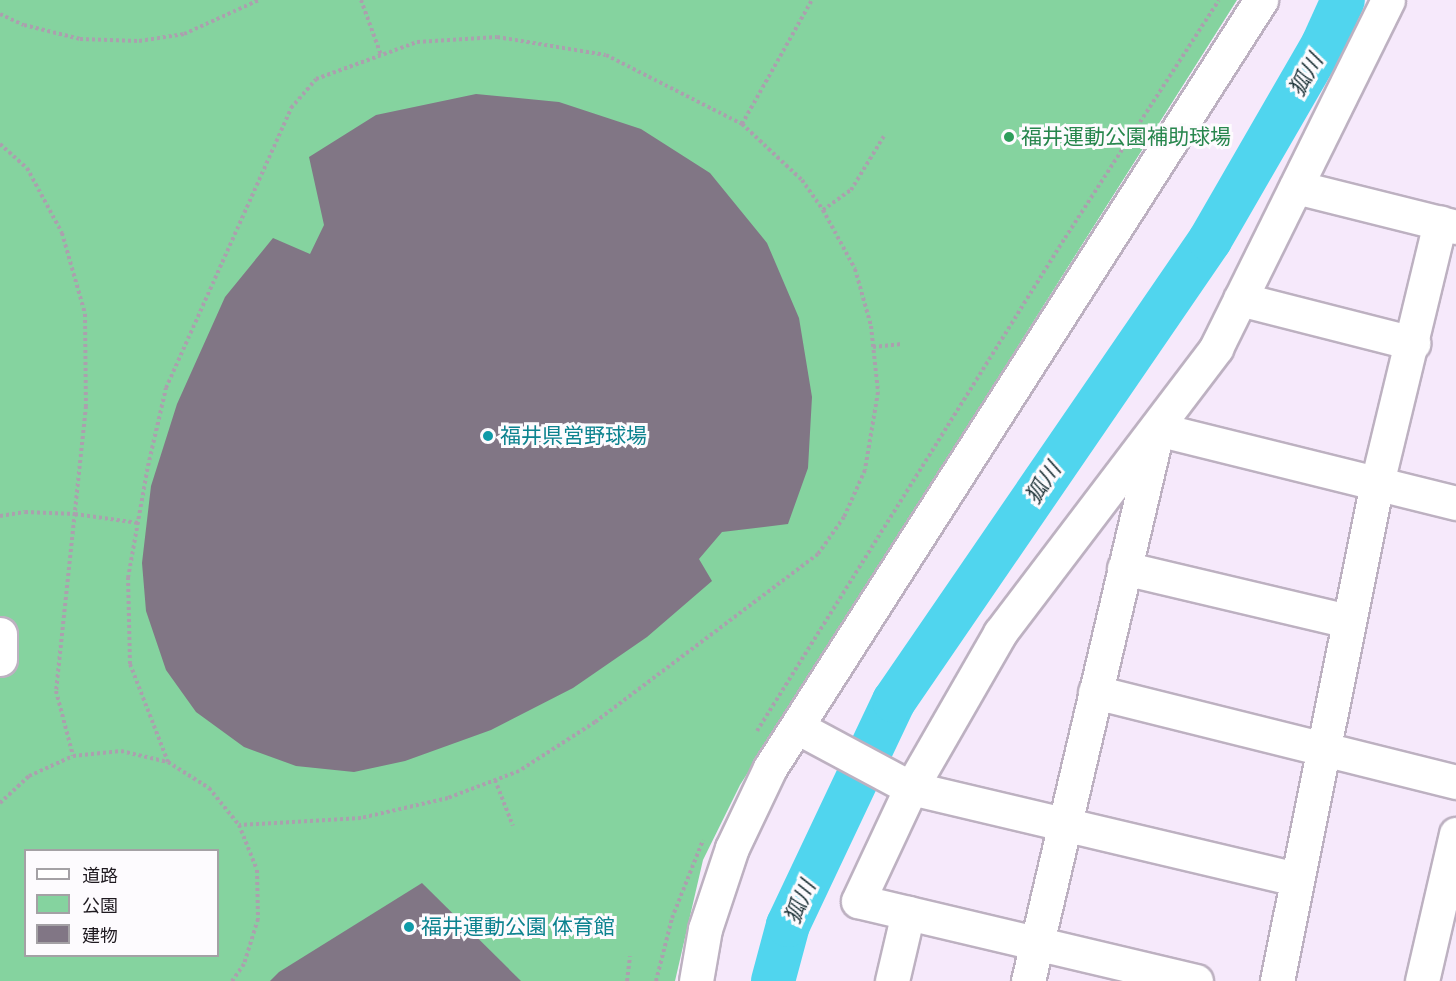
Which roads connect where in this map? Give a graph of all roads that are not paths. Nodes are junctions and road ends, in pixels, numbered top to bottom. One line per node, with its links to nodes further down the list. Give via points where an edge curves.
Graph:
1 (1388, 0): 3 (street)
2 (1260, 1): 15 (street)
3 (1296, 187): 4 (street); 5 (street)
4 (1448, 225): 6 (street)
5 (1240, 299): 6 (street); 7 (street, via 1216,348)
6 (1413, 343): 8 (street)
7 (1157, 429): 8 (street); 10 (street); 18 (street, via 1000,633)
8 (1377, 483): 9 (street); 11 (street)
9 (1456, 503)
10 (1124, 568): 11 (street); 14 (street)
11 (1348, 621): 16 (street)
12 (0, 634): 13 (street)
13 (0, 659)
14 (1095, 692): 16 (street); 19 (street)
15 (805, 733): 18 (street); 25 (street, via 765,778 732,848 705,929)
16 (1323, 747): 17 (street); 21 (street)
17 (1456, 782)
18 (911, 788): 19 (street); 22 (street, via 858,901)
19 (1064, 825): 21 (street); 24 (street)
20 (1456, 834): 23 (street)
21 (1296, 879): 29 (street)
22 (908, 913): 24 (street); 26 (street)
23 (1447, 914): 30 (street)
24 (1036, 944): 27 (street); 28 (street)
25 (696, 981)
26 (892, 981)
27 (1028, 981)
28 (1196, 981)
29 (1277, 981)
30 (1422, 981)

